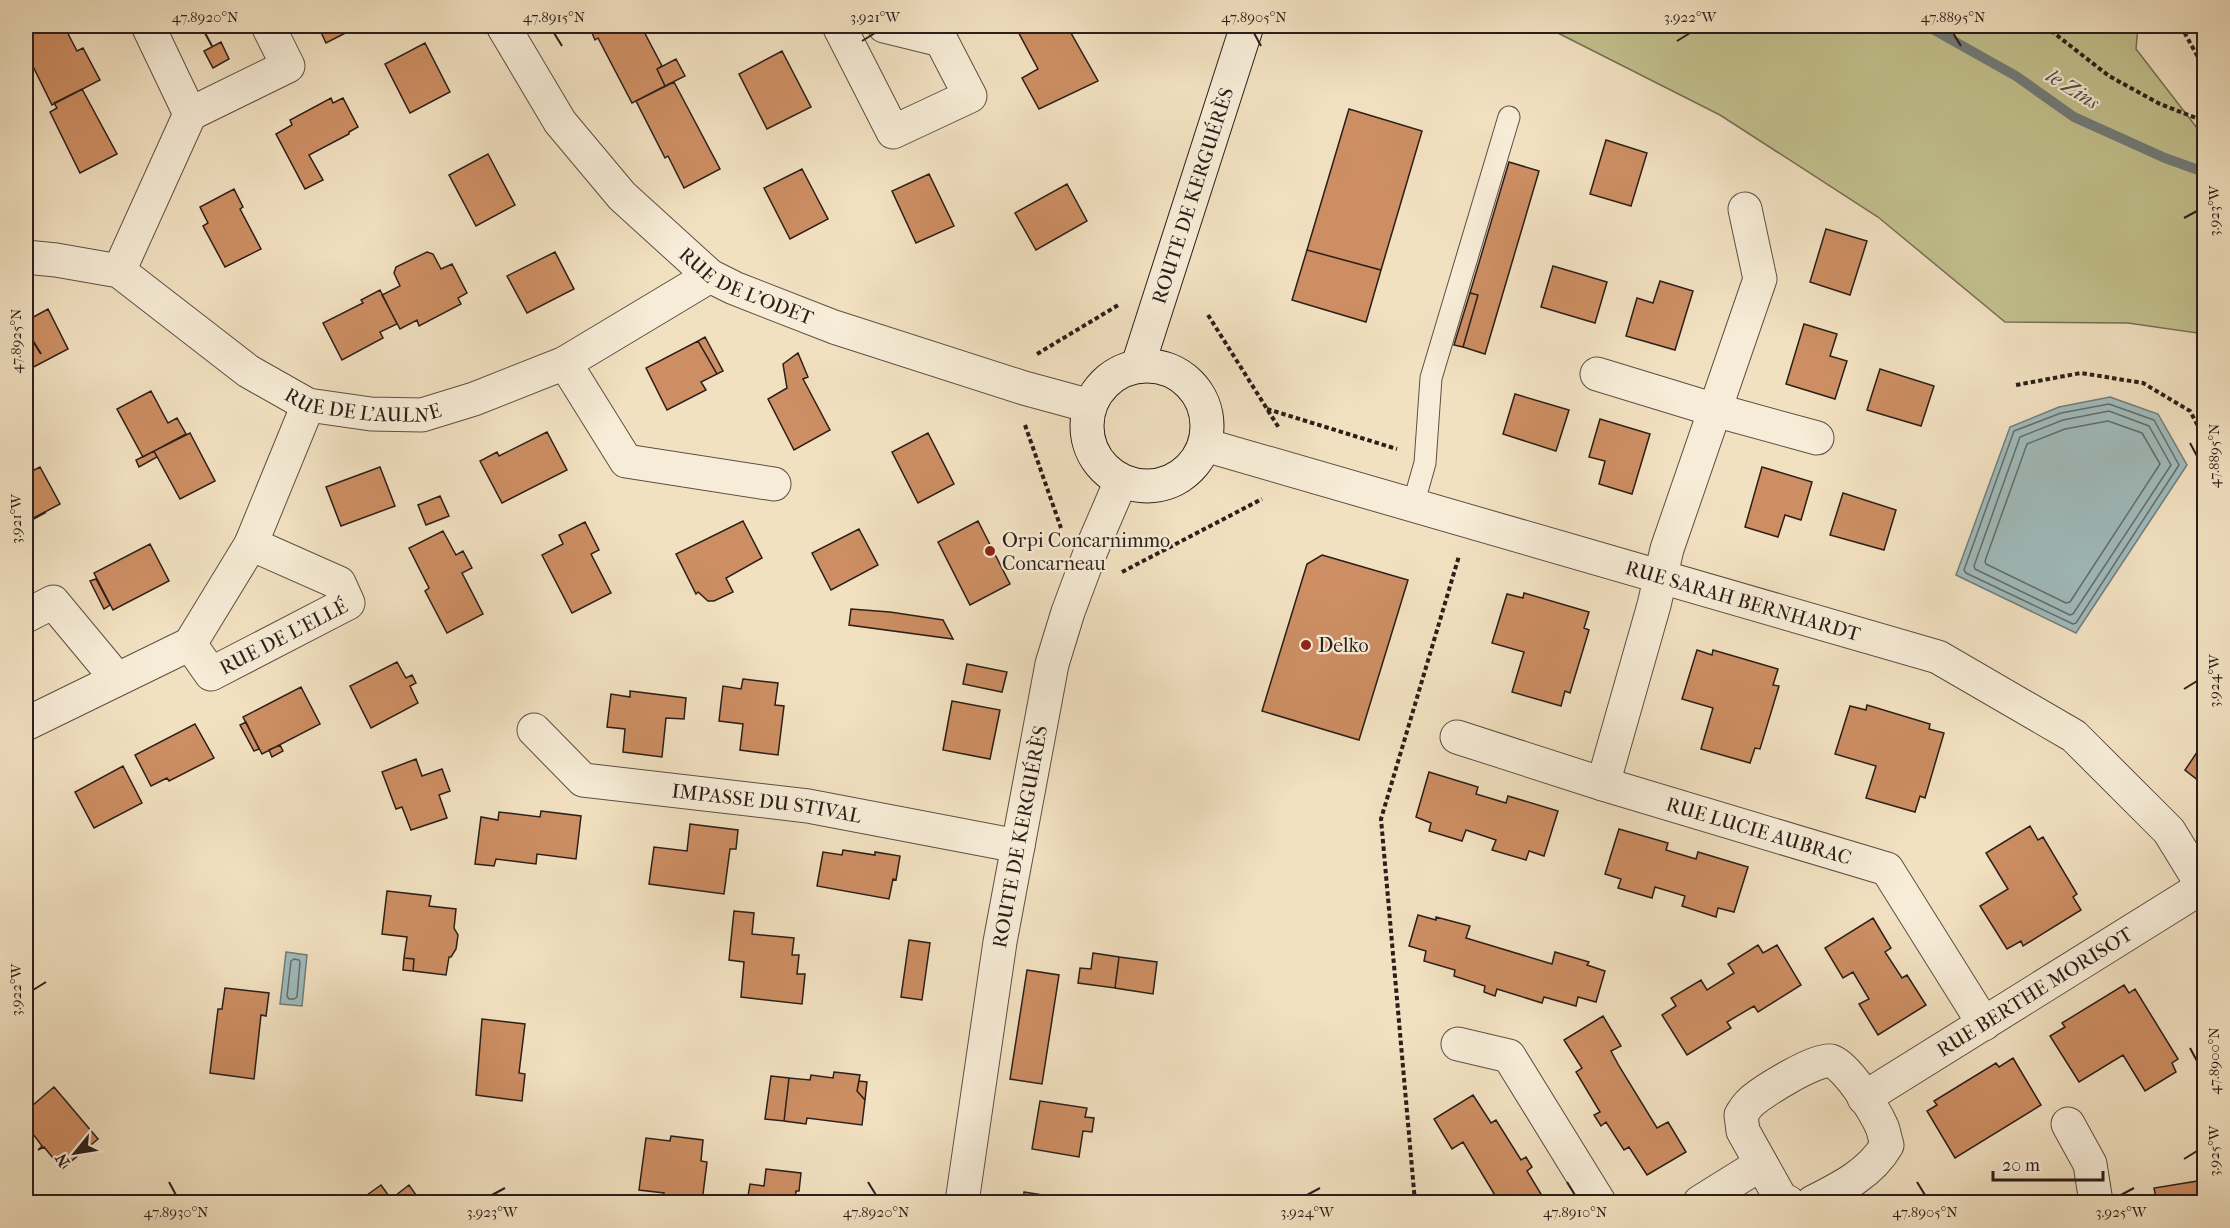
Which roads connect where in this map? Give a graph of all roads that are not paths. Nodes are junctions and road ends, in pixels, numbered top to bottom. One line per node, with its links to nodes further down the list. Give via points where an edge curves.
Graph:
1 (148, 26): 7 (street)
2 (268, 26): 7 (street, via 288,66)
3 (503, 26): 12 (street, RUE DE L'ODET, via 560,122 622,196)
4 (839, 26): 5 (street, via 892,132 970,96 941,39)
5 (885, 26)
6 (1247, 26): 14 (street, ROUTE DE KERGUÉRÈS)
7 (190, 114): 11 (street)
8 (1509, 117): 23 (lane, via 1431,378 1425,463)
9 (1745, 208): 18 (street, via 1760,279)
10 (26, 257): 11 (street, RUE DE L'AULNE)
11 (119, 272): 16 (street, RUE DE L'AULNE, via 248,371)
12 (710, 276): 13 (street, RUE DE L'AULNE); 17 (street, RUE DE L'ODET, via 834,327)
13 (565, 363): 16 (street, RUE DE L'AULNE, via 422,415 371,414); 22 (street, via 626,461)
14 (1138, 365): 17 (street, via 1108,379); 20 (street, via 1159,366 1178,373 1194,386 1204,404 1208,424)
15 (1597, 374): 18 (street)
16 (308, 405): 24 (street, RUE DE L'ELLÉ)
17 (1090, 406): 21 (street, via 1086,424 1089,441 1107,471)
18 (1715, 410): 19 (street); 25 (street, via 1667,549)
19 (1817, 438)
20 (1205, 445): 21 (street, via 1196,463 1171,481 1141,486); 23 (street, RUE SARAH BERNHARDT)
21 (1121, 481): 33 (street, ROUTE DE KERGUÉRÈS, via 1078,584 1052,664)
22 (774, 484)
23 (1413, 504): 25 (street, RUE SARAH BERNHARDT)
24 (251, 544): 27 (street, RUE DE L'ELLÉ); 27 (street, RUE DE L'ELLÉ, via 339,583 348,603 211,674)
25 (1662, 576): 32 (street); 34 (street, RUE SARAH BERNHARDT, via 1948,662 2074,736 2169,831)
26 (26, 616): 28 (street, via 53,602)
27 (190, 644): 28 (street, RUE DE L'ELLÉ)
28 (117, 678): 29 (street, RUE DE L'ELLÉ, via 28,723)
29 (26, 718)
30 (534, 730): 33 (street, IMPASSE DU STIVAL, via 583,780 808,806)
31 (1457, 737): 32 (street, RUE LUCIE AUBRAC)
32 (1603, 784): 35 (street, RUE LUCIE AUBRAC, via 1887,869)
33 (1018, 846): 41 (street, ROUTE DE KERGUÉRÈS)
34 (2204, 887): 35 (street, RUE BERTHE MORISOT)
35 (1984, 1024): 37 (street, RUE BERTHE MORISOT)
36 (1458, 1044): 42 (street, via 1509,1056)
37 (1864, 1098): 39 (street, via 1840,1066 1829,1060 1816,1063 1774,1087 1750,1103 1741,1115 1743,1131); 40 (street, via 1882,1127 1887,1145)
38 (2068, 1124): 46 (street, via 2090,1164)
39 (1761, 1164): 43 (street); 44 (street)
40 (1851, 1194): 45 (street)
41 (962, 1203)
42 (1599, 1203)
43 (1700, 1203)
44 (1788, 1203)
45 (1813, 1203)
46 (2096, 1203)

